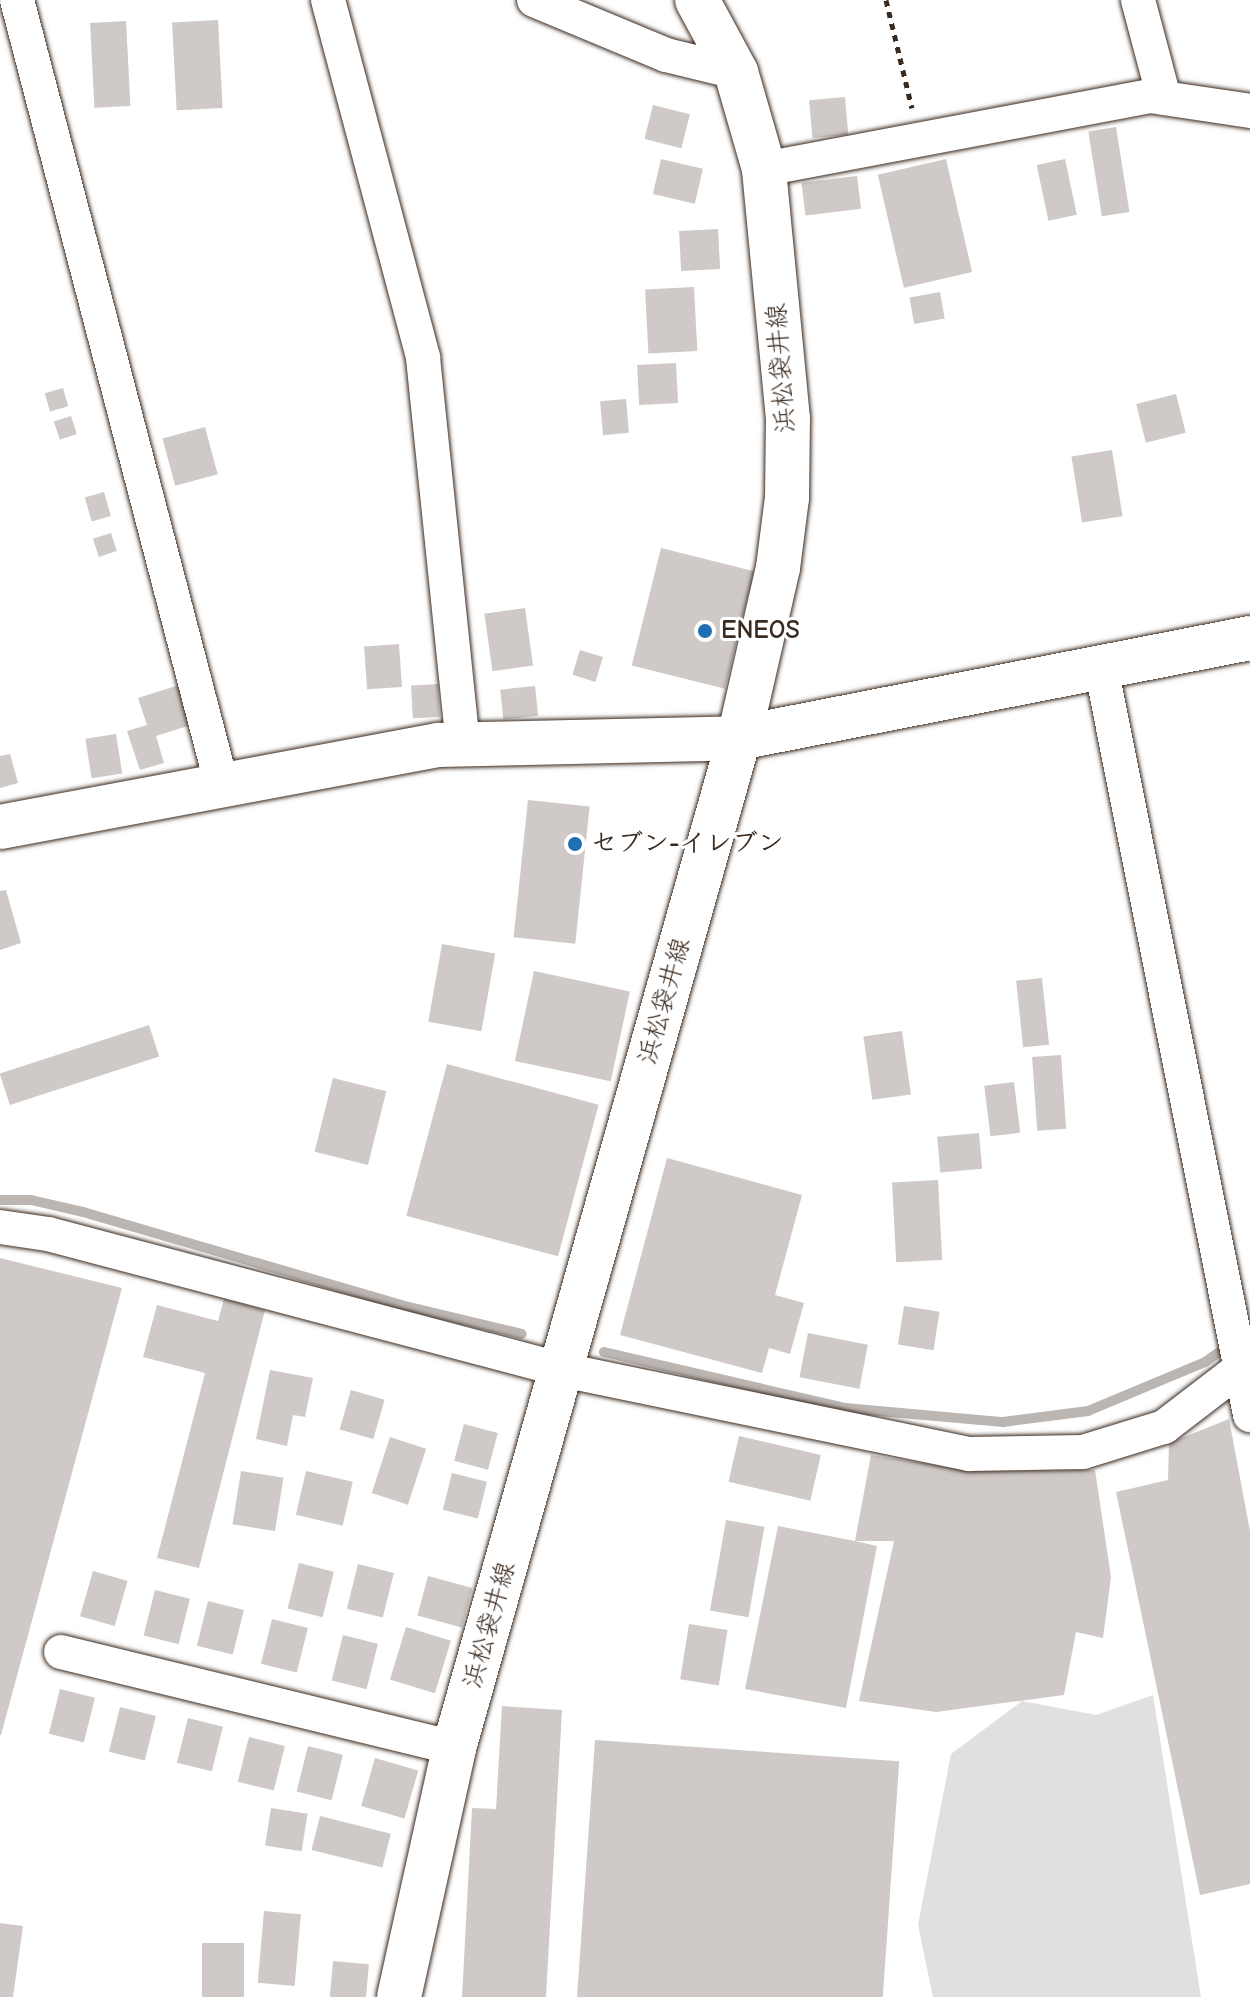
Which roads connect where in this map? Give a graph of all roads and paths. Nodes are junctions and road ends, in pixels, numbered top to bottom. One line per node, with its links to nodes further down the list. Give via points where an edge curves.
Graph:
1 (17, 0): 16 (street)
2 (328, 0): 15 (street, via 423,358)
3 (534, 0): 7 (street, via 666,55)
4 (697, 0): 7 (main road, 浜松袋井線)
5 (886, 0): 10 (path)
6 (1138, 0): 8 (street)
7 (736, 72): 11 (main road, 浜松袋井線)
8 (1164, 98): 9 (street); 10 (street, via 1150,96)
9 (1250, 111)
10 (920, 140): 11 (street)
11 (764, 169): 14 (main road, 浜松袋井線, via 788,419 787,498 778,568)
12 (1250, 638): 13 (main road)
13 (1101, 667): 14 (main road); 19 (street)
14 (739, 738): 15 (main road); 20 (main road, 浜松袋井線)
15 (463, 744): 16 (main road)
16 (222, 786): 17 (main road)
17 (0, 827)
18 (0, 1227): 20 (street, via 48,1234)
19 (1247, 1364): 20 (street, via 1164,1427 1096,1448 969,1454); 21 (street)
20 (563, 1370): 23 (main road, 浜松袋井線)
21 (1250, 1415)
22 (61, 1652): 23 (street)
23 (454, 1748): 24 (main road, 浜松袋井線)
24 (399, 1997)

